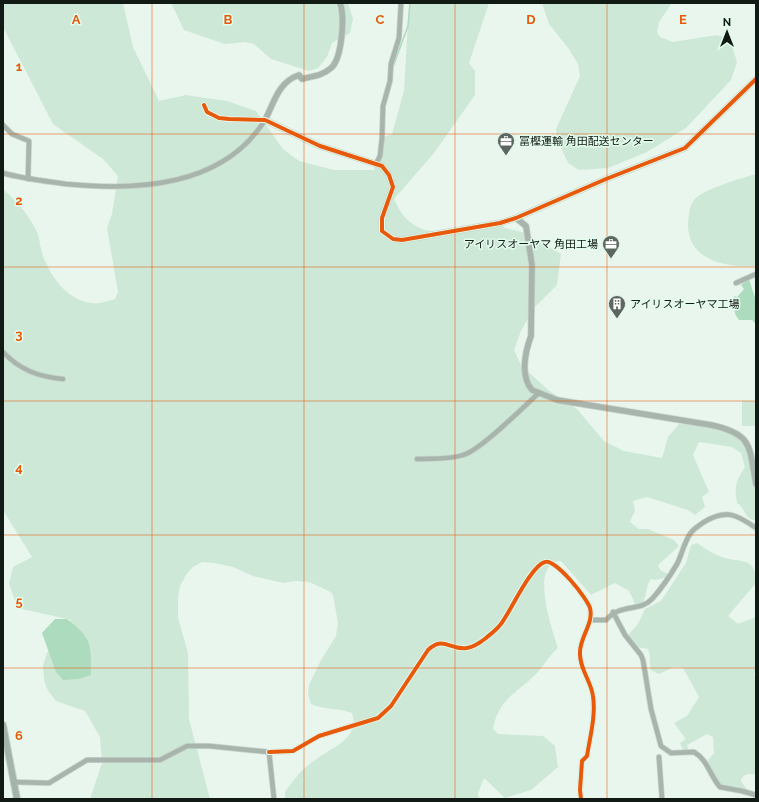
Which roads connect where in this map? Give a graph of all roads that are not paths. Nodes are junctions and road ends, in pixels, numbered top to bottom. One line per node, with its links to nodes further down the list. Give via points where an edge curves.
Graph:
1 (340, 3): 5 (street, via 340,49 332,68 318,76 302,79 299,75 289,79 279,91)
2 (401, 3): 7 (street, via 399,38 383,106 380,156)
3 (756, 79): 10 (street, via 685,148)
4 (204, 105): 5 (street, via 207,112 219,118)
5 (265, 120): 7 (street, via 320,146); 9 (street, via 255,136 233,154 209,168 184,178 138,186 87,186)
6 (3, 125): 9 (street, via 12,134 29,141)
7 (376, 164): 10 (street, via 382,166 389,175 393,187 382,218 382,231 393,239 402,240 469,229)
8 (3, 173): 9 (street)
9 (28, 179)
10 (516, 218): 15 (street, via 526,226 532,265 532,336 527,346 525,375 528,386)
11 (756, 274): 12 (street)
12 (736, 283)
13 (3, 352): 14 (street, via 28,372)
14 (63, 379)
15 (539, 393): 16 (street, via 464,455); 17 (street, via 557,400 731,430 741,436 750,448)
16 (417, 459)
17 (756, 484)
18 (756, 528): 19 (street, via 743,519 725,513 709,519 690,533 677,564 651,600)
19 (613, 612): 20 (street, via 606,620); 25 (street, via 624,635 643,660 651,709 661,746 671,753 694,752 707,764 720,788)
20 (590, 620): 22 (street, via 590,608 573,584 551,562 544,562 532,573 503,622 494,632 467,648 444,643 434,644 391,706 378,718 319,736 293,751); 28 (street, via 580,650 594,707 587,756 582,761)
21 (3, 725): 24 (main road)
22 (269, 752): 24 (street, via 187,746 160,760 87,760 49,783); 27 (street)
23 (659, 757): 29 (street)
24 (13, 782): 26 (main road)
25 (756, 795)
26 (17, 799)
27 (274, 799)
28 (582, 799)
29 (662, 799)

